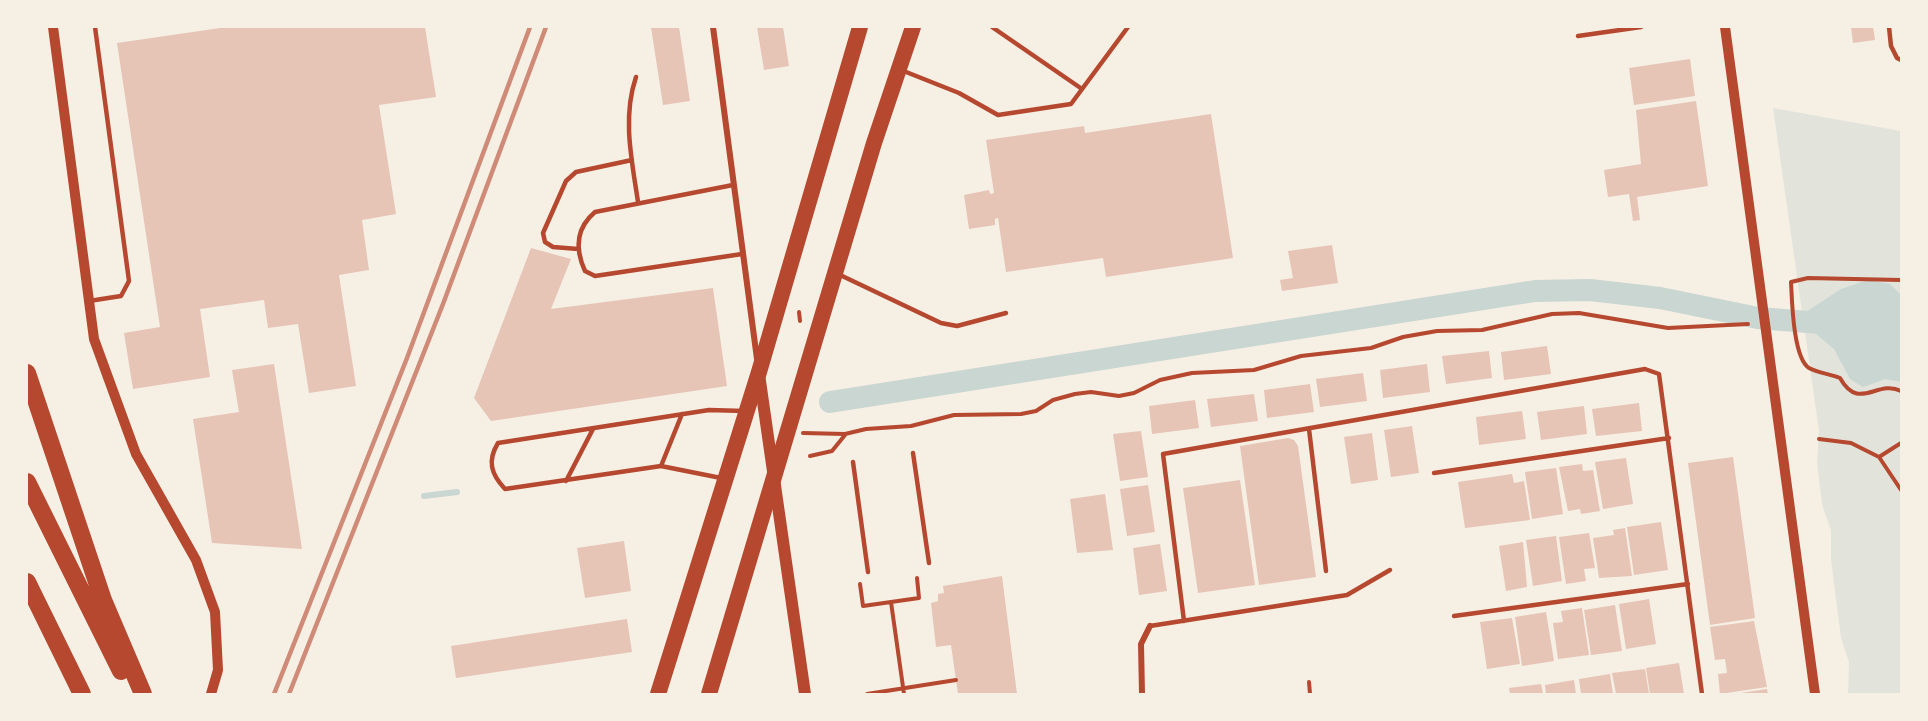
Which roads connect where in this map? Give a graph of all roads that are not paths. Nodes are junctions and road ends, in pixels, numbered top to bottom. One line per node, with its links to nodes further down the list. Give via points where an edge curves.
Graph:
1 (53, 27): 22 (street)
2 (95, 27): 22 (lane, via 129,281 121,296)
3 (713, 27): 17 (street)
4 (860, 27): 24 (highway)
5 (913, 27): 13 (highway)
6 (992, 27): 15 (lane)
7 (1128, 27): 15 (lane)
8 (1641, 27): 11 (lane)
9 (1725, 27): 58 (street)
10 (1889, 27): 12 (lane, via 1891,45)
11 (1578, 36)
12 (1901, 60)
13 (899, 69): 15 (lane, via 959,93 998,115 1071,104); 21 (highway)
14 (636, 77): 16 (lane, via 629,104)
15 (1082, 89)
16 (632, 160): 18 (lane); 19 (lane, via 576,171 566,181 543,233 544,242 553,248)
17 (733, 186): 18 (lane); 20 (street)
18 (638, 202): 19 (lane, via 595,212 584,221)
19 (578, 249): 20 (lane, via 585,271 595,276)
20 (742, 254): 24 (street)
21 (836, 273): 23 (lane, via 940,322 957,326); 35 (highway)
22 (89, 302): 52 (street, via 94,339 136,454 196,560 215,612 218,670)
23 (1006, 313)
24 (759, 372): 26 (highway); 35 (main road)
25 (27, 373): 48 (highway)
26 (746, 412): 27 (lane, via 709,410); 36 (highway)
27 (682, 414): 28 (lane); 33 (lane)
28 (593, 429): 37 (lane); 37 (lane, via 498,443 491,454 495,479 505,489)
29 (1309, 429): 30 (lane, via 1645,369 1659,374); 41 (lane); 46 (lane, via 1163,454)
30 (1669, 438): 34 (lane); 44 (lane)
31 (913, 453): 39 (lane)
32 (853, 462): 42 (lane)
33 (661, 466): 36 (lane); 37 (lane)
34 (1434, 472)
35 (774, 476): 54 (highway); 55 (main road)
36 (725, 479): 53 (highway)
37 (566, 481)
38 (27, 482): 48 (highway)
39 (929, 563)
40 (1390, 570): 46 (lane, via 1347,595)
41 (1326, 571)
42 (868, 572)
43 (27, 582): 49 (highway)
44 (1688, 584): 45 (lane); 57 (lane)
45 (1454, 616)
46 (1184, 621): 47 (lane)
47 (1150, 626): 56 (street, via 1141,644)
48 (124, 666): 50 (highway); 51 (highway)
49 (82, 694)
50 (135, 694)
51 (143, 694)
52 (211, 694)
53 (658, 694)
54 (709, 694)
55 (805, 694)
56 (1142, 694)
57 (1702, 694)
58 (1815, 694)

